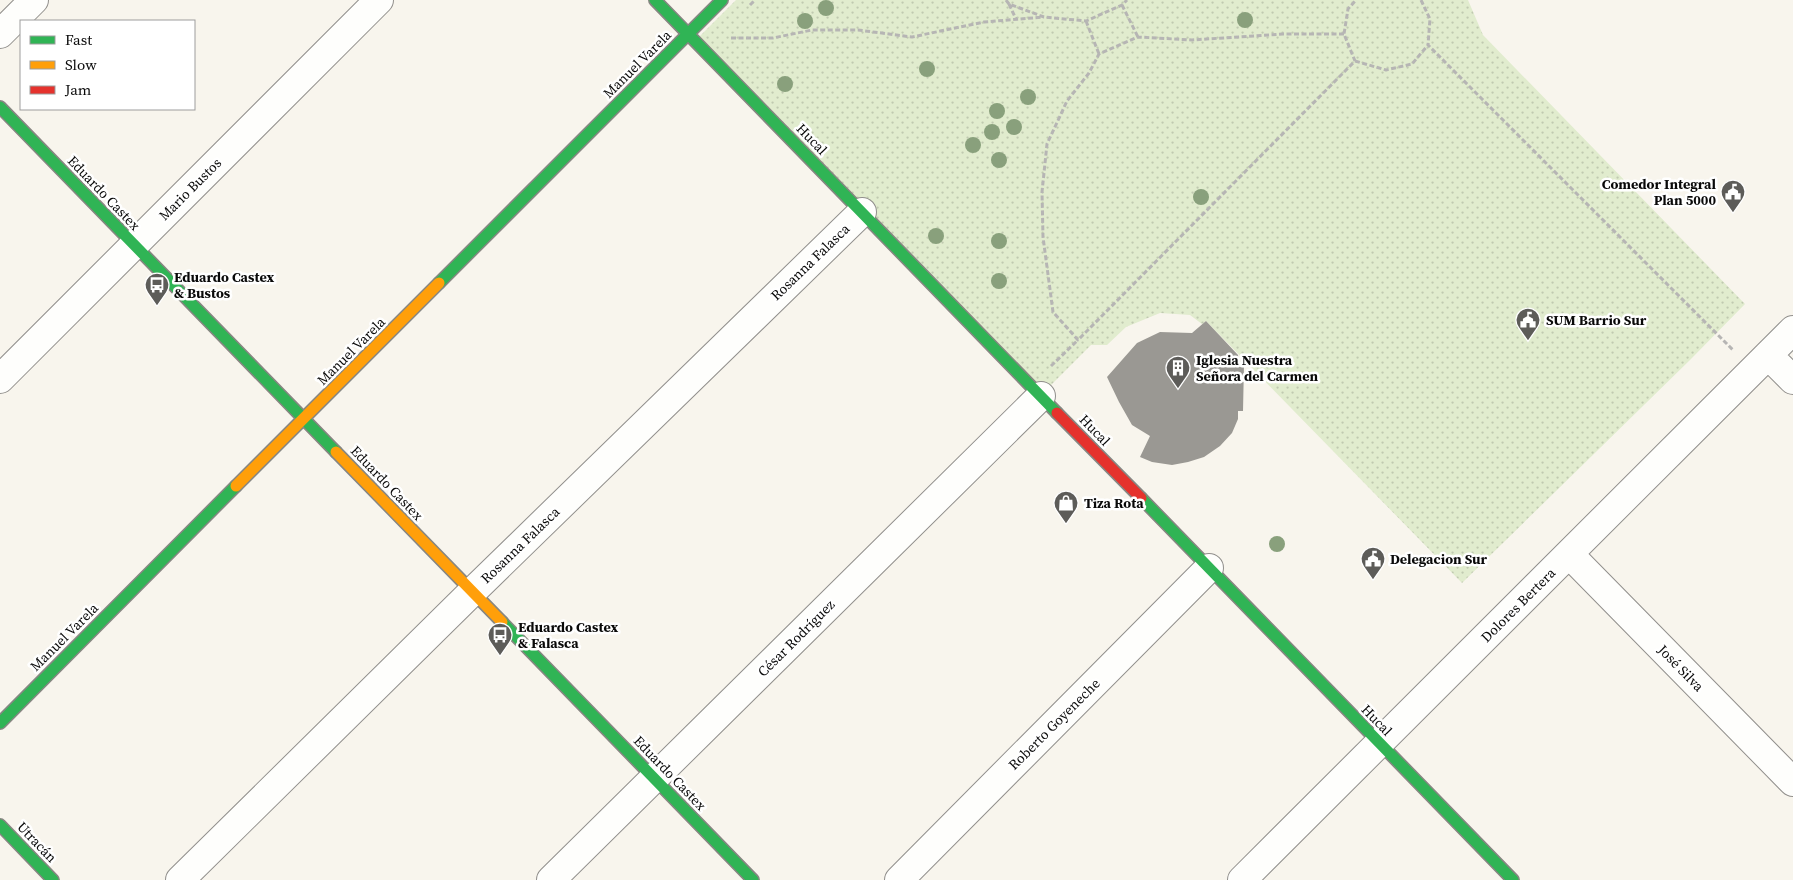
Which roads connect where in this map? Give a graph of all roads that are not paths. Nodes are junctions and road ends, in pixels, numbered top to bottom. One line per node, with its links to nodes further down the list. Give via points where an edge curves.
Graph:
1 (34, 0): 5 (street)
2 (379, 0): 9 (street, Mario Bustos)
3 (655, 0): 6 (street, Hucal)
4 (722, 0): 6 (street, Manuel Varela)
5 (0, 34)
6 (688, 34): 8 (street, Hucal); 15 (street, Manuel Varela)
7 (0, 107): 9 (street, Eduardo Castex)
8 (862, 212): 14 (street, Hucal); 18 (street, Rosanna Falasca)
9 (134, 245): 12 (street, Mario Bustos); 15 (street, Eduardo Castex)
10 (1793, 330): 11 (street, Dolores Bertera)
11 (1761, 362): 13 (street); 16 (street, Dolores Bertera)
12 (0, 379)
13 (1793, 380)
14 (1041, 396): 17 (street, Hucal); 21 (street, César Rodríguez)
15 (304, 419): 18 (street, Eduardo Castex); 19 (street, Manuel Varela)
16 (1569, 554): 20 (street, Dolores Bertera); 22 (street, José Silva)
17 (1209, 568): 20 (street, Hucal); 28 (street, Roberto Goyeneche)
18 (472, 592): 21 (street, Eduardo Castex); 25 (street, Rosanna Falasca)
19 (0, 723)
20 (1379, 743): 29 (street, Dolores Bertera); 30 (street, Hucal)
21 (654, 779): 26 (street, César Rodríguez); 27 (street, Eduardo Castex)
22 (1793, 782)
23 (0, 825): 24 (street, Utracán)
24 (53, 880)
25 (180, 880)
26 (551, 880)
27 (753, 880)
28 (899, 880)
29 (1242, 880)
30 (1513, 880)

